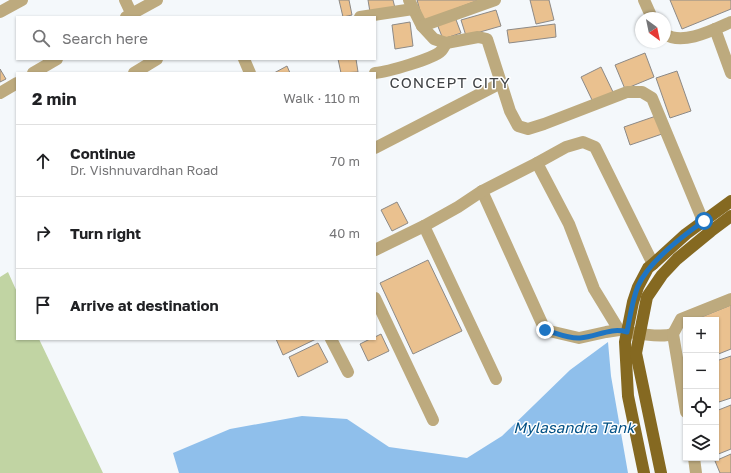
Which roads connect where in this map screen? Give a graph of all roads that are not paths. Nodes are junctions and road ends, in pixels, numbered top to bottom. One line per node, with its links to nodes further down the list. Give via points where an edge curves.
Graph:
1 (22, 0): 7 (street)
2 (125, 0): 9 (street)
3 (157, 0): 9 (street)
4 (495, 0): 12 (street)
5 (644, 0): 8 (street)
6 (411, 4): 10 (street); 12 (street)
7 (0, 12)
8 (649, 12)
9 (130, 16)
10 (364, 16)
11 (731, 22): 13 (street)
12 (422, 26): 15 (street, via 434,39)
13 (715, 29): 14 (street, via 685,39); 23 (street)
14 (671, 38)
15 (446, 43): 22 (street, via 440,51 431,56 386,72); 24 (street, via 478,37 487,39)
16 (55, 60): 19 (street)
17 (155, 60): 20 (street)
18 (244, 60): 21 (street)
19 (35, 72)
20 (136, 72)
21 (250, 72)
22 (376, 73)
23 (731, 73)
24 (501, 83): 27 (street); 32 (street, via 518,126 528,129 628,92 642,92 652,98)
25 (16, 84): 26 (street)
26 (0, 93)
27 (376, 147)
28 (537, 163): 29 (street); 35 (street, via 566,147 583,142 595,147); 38 (street, via 570,224 594,289)
29 (482, 192): 33 (street); 38 (street, via 545,330 579,338 606,332)
30 (731, 201): 32 (main road)
31 (731, 216): 38 (main road, via 677,259 662,275)
32 (704, 221): 35 (main road)
33 (424, 226): 34 (street); 42 (street)
34 (376, 250)
35 (652, 264): 38 (main road, via 638,287)
36 (731, 299): 39 (street, via 681,319)
37 (376, 300): 44 (street)
38 (628, 332): 39 (street, via 666,337); 46 (main road, via 625,342 628,396); 47 (main road, via 636,353)
39 (673, 334): 43 (street)
40 (332, 340): 41 (street)
41 (348, 372)
42 (496, 379)
43 (683, 394)
44 (434, 420)
45 (694, 461): 48 (street)
46 (644, 473)
47 (661, 473)
48 (696, 473)

